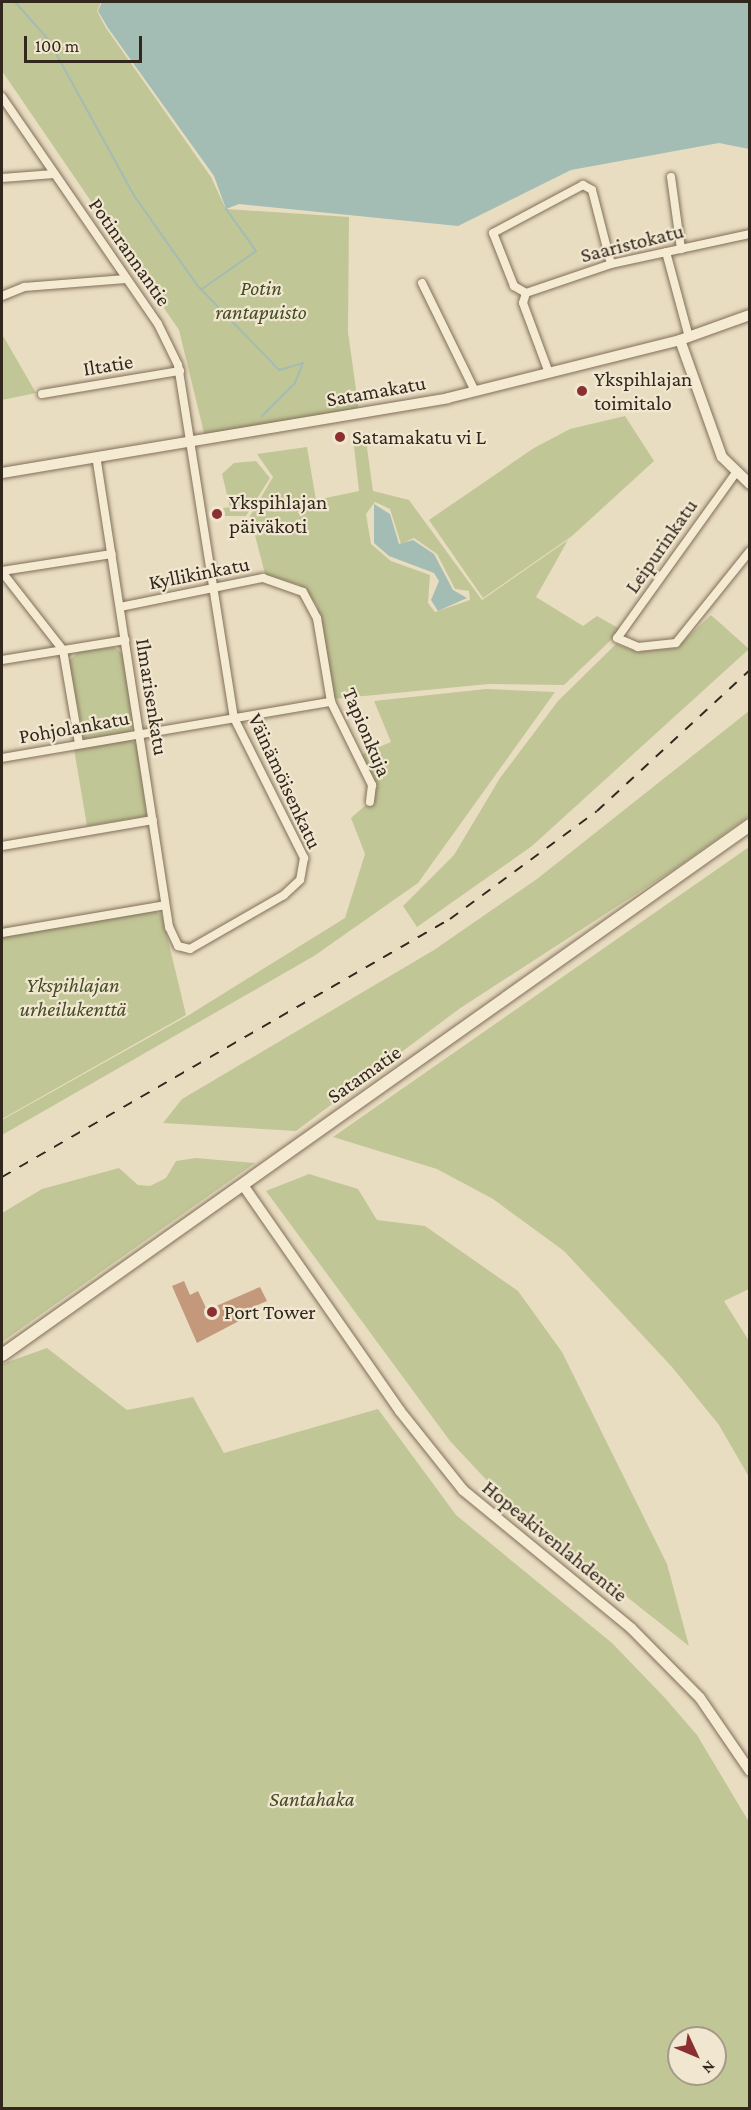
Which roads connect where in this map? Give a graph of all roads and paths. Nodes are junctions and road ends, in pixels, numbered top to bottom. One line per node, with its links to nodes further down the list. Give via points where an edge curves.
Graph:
1 (2, 98): 2 (street, Potinrannantie)
2 (54, 174): 4 (street); 9 (street, Potinrannantie)
3 (670, 177): 6 (street)
4 (2, 178)
5 (750, 234): 6 (street, Saaristokatu)
6 (681, 249): 7 (street, Saaristokatu)
7 (666, 252): 8 (street, Saaristokatu); 14 (street)
8 (612, 264): 11 (street, Saaristokatu); 11 (street, via 592,190 583,185 552,206 501,226 493,238 514,286)
9 (126, 279): 12 (street, via 24,287); 15 (street, Potinrannantie, via 164,334)
10 (422, 283): 17 (street)
11 (526, 293): 16 (street, via 523,303)
12 (2, 296)
13 (750, 315): 14 (street, Satamakatu)
14 (685, 338): 16 (street, Satamakatu); 22 (street, via 722,457)
15 (180, 372): 18 (street, Iltatie); 19 (street, Potinrannantie)
16 (549, 373): 17 (street, Satamakatu)
17 (475, 391): 19 (street, Satamakatu)
18 (42, 394)
19 (191, 443): 20 (street, Satamakatu); 27 (street, Väinämöisenkatu)
20 (96, 458): 21 (street, Satamakatu); 25 (street, Ilmarisenkatu)
21 (2, 473)
22 (735, 474): 23 (street); 24 (street, Leipurinkatu, via 616,639 638,647 676,643)
23 (750, 484)
24 (750, 551)
25 (111, 554): 26 (street); 29 (street, Ilmarisenkatu)
26 (2, 572): 31 (street)
27 (214, 588): 28 (street, Kyllikinkatu, via 274,579 303,592); 29 (street, Kyllikinkatu); 34 (street, Väinämöisenkatu)
28 (313, 605): 33 (street, Tapionkuja)
29 (120, 607): 30 (street, Ilmarisenkatu)
30 (125, 640): 31 (street); 35 (street, Ilmarisenkatu)
31 (63, 650): 32 (street); 36 (street)
32 (2, 660)
33 (331, 702): 34 (street, Pohjolankatu); 38 (street, Tapionkuja, via 372,785)
34 (234, 718): 35 (street, Pohjolankatu); 44 (street, Väinämöisenkatu, via 302,850 304,869 284,895 209,942 190,949)
35 (139, 734): 36 (street, Pohjolankatu); 39 (street, Ilmarisenkatu)
36 (79, 744): 37 (street, Pohjolankatu)
37 (2, 758)
38 (370, 802)
39 (153, 820): 41 (street); 42 (street, Ilmarisenkatu)
40 (750, 825): 45 (main road, Satamatie)
41 (2, 846)
42 (165, 905): 43 (street); 44 (street, Ilmarisenkatu)
43 (2, 933)
44 (174, 942)
45 (243, 1185): 46 (main road, Satamatie); 47 (street, Hopeakivenlahdentie, via 400,1412 463,1490 637,1634 700,1698)
46 (2, 1355)
47 (750, 1771)

